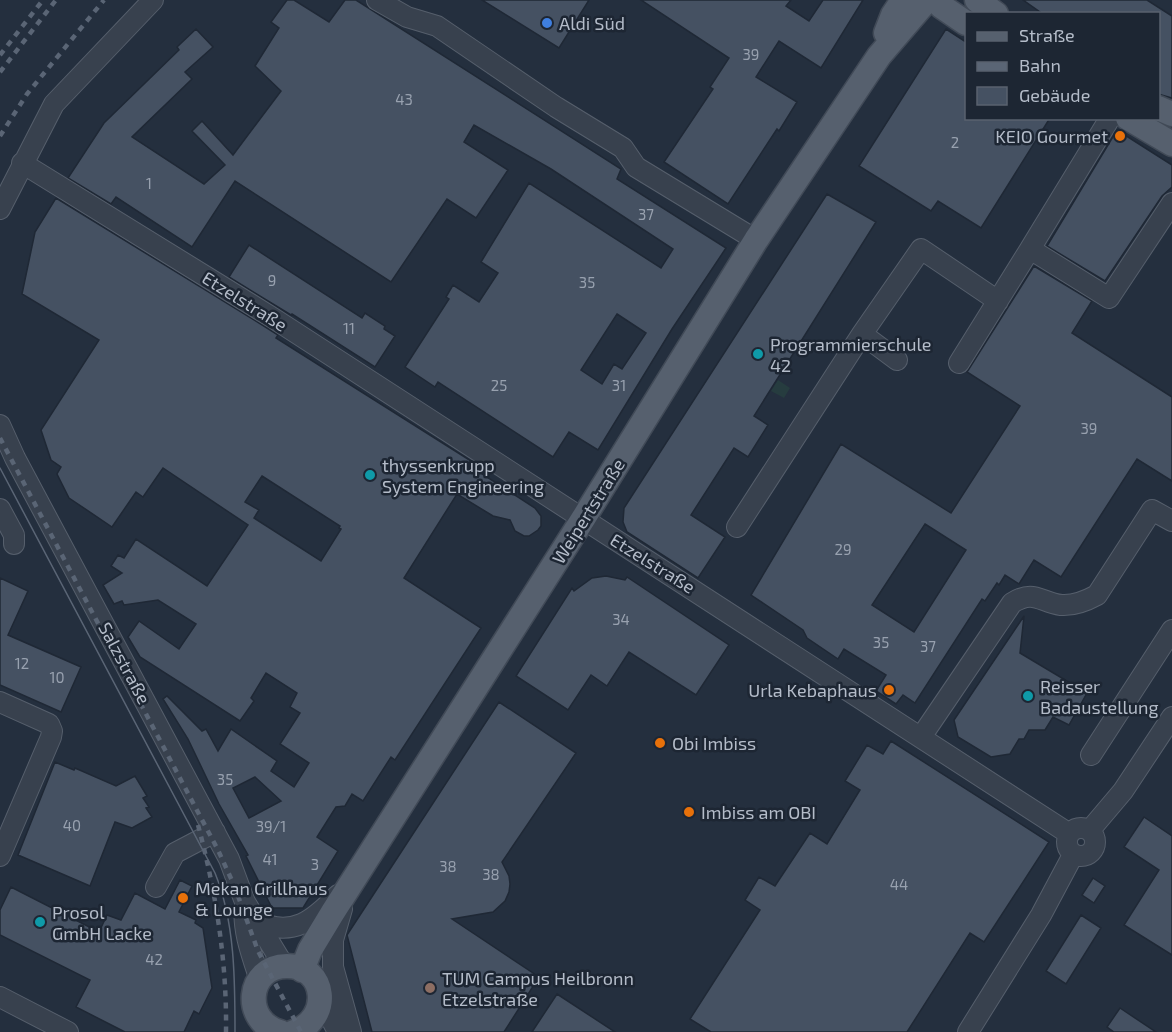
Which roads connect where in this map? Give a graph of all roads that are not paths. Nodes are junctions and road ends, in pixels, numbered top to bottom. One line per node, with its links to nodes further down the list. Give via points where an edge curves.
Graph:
1 (153, 0): 13 (street, via 54,104)
2 (377, 0): 16 (street, via 407,17 437,26 622,148 636,167)
3 (903, 0): 9 (main road, Weipertstraße)
4 (927, 0): 9 (main road, Weipertstraße)
5 (938, 0): 8 (main road)
6 (977, 0): 7 (main road)
7 (993, 12)
8 (965, 22)
9 (879, 56): 16 (main road, Weipertstraße)
10 (1109, 120): 17 (street)
11 (1131, 120): 12 (main road)
12 (1172, 144)
13 (22, 163): 15 (street); 24 (street, Etzelstraße, via 273,318)
14 (1172, 203): 17 (street, via 1109,298)
15 (0, 209)
16 (756, 240): 24 (main road, Weipertstraße)
17 (1030, 249): 18 (street)
18 (998, 301): 19 (street, via 921,249); 21 (street)
19 (862, 334): 20 (street); 26 (street)
20 (897, 360)
21 (959, 363)
22 (0, 425): 34 (street, Salzstraße)
23 (0, 509): 27 (street, via 14,535)
24 (583, 519): 31 (street, Etzelstraße); 38 (main road, Weipertstraße)
25 (1172, 521): 31 (street, via 1152,510 1097,594 1085,602 1060,605 1027,596 1012,603)
26 (737, 527)
27 (14, 544)
28 (1172, 630): 32 (street)
29 (0, 702): 37 (street, via 49,724 52,731)
30 (1172, 717): 33 (street, via 1123,791)
31 (921, 737): 35 (street, Etzelstraße)
32 (1091, 755)
33 (1089, 830): 35 (street, via 1074,828); 36 (street, via 1095,839 1093,850 1084,856)
34 (215, 832): 39 (street, via 175,853); 40 (street, Salzstraße, via 230,859)
35 (1068, 833): 36 (street, via 1068,849)
36 (1074, 855): 52 (street)
37 (0, 856)
38 (353, 881): 41 (street, via 320,912 295,928 272,928); 42 (main road, Weipertstraße, via 310,950); 51 (street, via 333,940 333,967)
39 (156, 887)
40 (245, 902): 41 (street, Salzstraße); 43 (street, Salzstraße, via 247,939)
41 (257, 922): 42 (street, Salzstraße)
42 (293, 968): 43 (main road, via 269,971); 45 (main road, via 310,975)
43 (260, 980): 46 (main road, via 254,994)
44 (0, 997): 48 (street)
45 (320, 1003): 47 (main road); 50 (street)
46 (255, 1021): 49 (main road)
47 (306, 1030)
48 (68, 1032)
49 (280, 1032)
50 (338, 1032)
51 (351, 1032)
52 (968, 1032)

